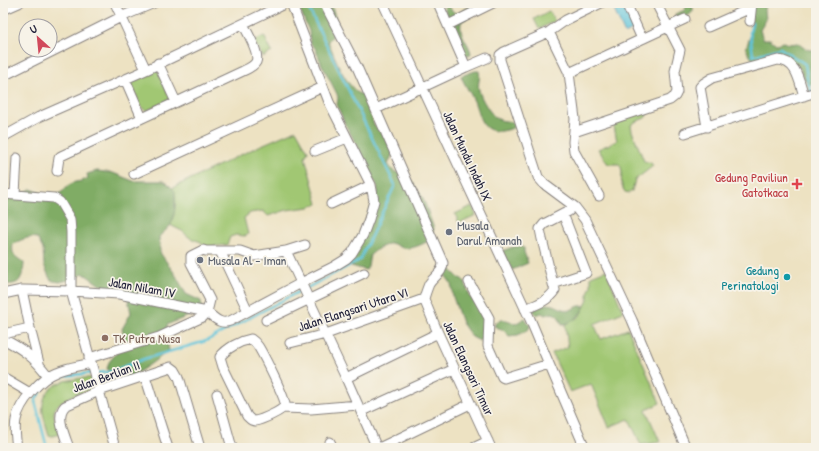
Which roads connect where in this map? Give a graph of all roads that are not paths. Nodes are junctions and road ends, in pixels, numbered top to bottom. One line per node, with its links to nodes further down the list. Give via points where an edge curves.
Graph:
1 (19, 3): 14 (street)
2 (115, 3): 15 (street)
3 (154, 3): 15 (street)
4 (282, 3): 18 (street)
5 (291, 3): 31 (street)
6 (324, 3): 35 (street)
7 (383, 3): 32 (street, Jalan Mundu Indah IX)
8 (438, 3): 19 (street)
9 (493, 3): 19 (street)
10 (601, 3): 22 (street, via 566,20)
11 (626, 3): 23 (street)
12 (656, 3): 20 (street)
13 (751, 5): 17 (street); 21 (street)
14 (3, 10)
15 (121, 17): 27 (street); 29 (street)
16 (685, 19): 20 (street)
17 (750, 21)
18 (243, 24): 25 (street); 34 (street, via 257,56 253,66)
19 (448, 25): 26 (street)
20 (668, 27): 23 (street); 38 (street, via 680,50 675,71 675,96 670,100)
21 (708, 27)
22 (549, 32): 28 (street); 51 (street, via 504,52 500,55 500,60 538,177)
23 (642, 39): 28 (street)
24 (487, 58): 26 (street)
25 (158, 63): 27 (street); 34 (street)
26 (466, 67): 32 (street)
27 (146, 70): 30 (street)
28 (569, 73): 38 (street, via 574,105)
29 (3, 76)
30 (125, 78): 36 (street); 40 (street, via 39,117)
31 (323, 87): 41 (street); 45 (street)
32 (422, 88): 35 (street); 64 (street, Jalan Mundu Indah IX)
33 (810, 94): 37 (street); 37 (street, via 795,68 783,60 712,78 700,87)
34 (176, 102): 36 (street)
35 (376, 108): 63 (street, via 443,263 443,268 430,283)
36 (142, 118): 44 (street, via 61,156)
37 (707, 127): 39 (street)
38 (574, 132): 49 (street, via 574,151)
39 (685, 133)
40 (3, 137)
41 (347, 138): 42 (street); 46 (street)
42 (316, 151)
43 (17, 158): 48 (street)
44 (57, 171)
45 (134, 174)
46 (371, 185): 50 (street); 61 (street, via 374,201 369,219 352,253)
47 (3, 194): 48 (street)
48 (15, 194): 60 (street, via 54,198 64,208 70,219)
49 (599, 196)
50 (331, 204)
51 (575, 208): 52 (street); 98 (street, via 585,220 611,274)
52 (564, 214): 58 (street, via 540,228); 58 (street, via 586,273)
53 (305, 245): 54 (street)
54 (286, 251): 55 (street, via 254,256 240,251); 61 (street)
55 (220, 252): 65 (street); 66 (street, via 203,250 191,256 191,262 210,300)
56 (364, 273): 61 (street)
57 (469, 282): 76 (street, via 489,318 488,346 502,377)
58 (553, 284): 64 (street, via 555,290 552,296)
59 (22, 290): 60 (street, Jalan Nilam IV); 62 (street, Jalan Nilam IV); 68 (street)
60 (71, 291): 66 (street, Jalan Nilam IV, via 119,294); 75 (street)
61 (305, 291): 65 (street); 67 (street); 71 (street)
62 (3, 294)
63 (424, 299): 69 (street, Jalan Elangsari Timur); 71 (street, Jalan Elangsari Utara VI)
64 (525, 309): 76 (street, Jalan Mundu Indah IX)
65 (248, 311): 66 (street, via 224,323)
66 (207, 312): 75 (street, via 199,319 159,337)
67 (266, 320)
68 (30, 328): 70 (street); 74 (street)
69 (438, 333): 77 (street, Jalan Elangsari Timur); 81 (street)
70 (3, 334)
71 (326, 334): 73 (street, Jalan Elangsari Utara VI); 81 (street)
72 (3, 339): 74 (street, via 28,353)
73 (290, 343)
74 (39, 363): 78 (street)
75 (91, 363): 78 (street); 82 (street)
76 (549, 364): 97 (street, Jalan Mundu Indah IX)
77 (454, 369): 85 (street, Jalan Elangsari Timur); 87 (street)
78 (48, 376): 83 (street)
79 (145, 376): 82 (street, Jalan Berlian II); 92 (street); 93 (street, Jalan Berlian II, via 170,366 175,370)
80 (3, 377): 83 (street)
81 (346, 378): 87 (street)
82 (98, 387): 90 (street, Jalan Berlian II, via 62,409 61,421); 91 (street)
83 (30, 393): 89 (street, via 16,420)
84 (217, 394): 94 (street)
85 (470, 404): 88 (street, Jalan Elangsari Timur); 95 (street)
86 (284, 408): 86 (street, via 284,399 255,342 244,340 224,352 220,357 221,362 251,420 262,419); 87 (street)
87 (360, 408): 95 (street)
88 (490, 445): 96 (street)
89 (17, 448)
90 (69, 448)
91 (115, 448)
92 (168, 448)
93 (200, 448)
94 (232, 448)
95 (378, 448)
96 (473, 448)
97 (585, 448)
98 (686, 448)

